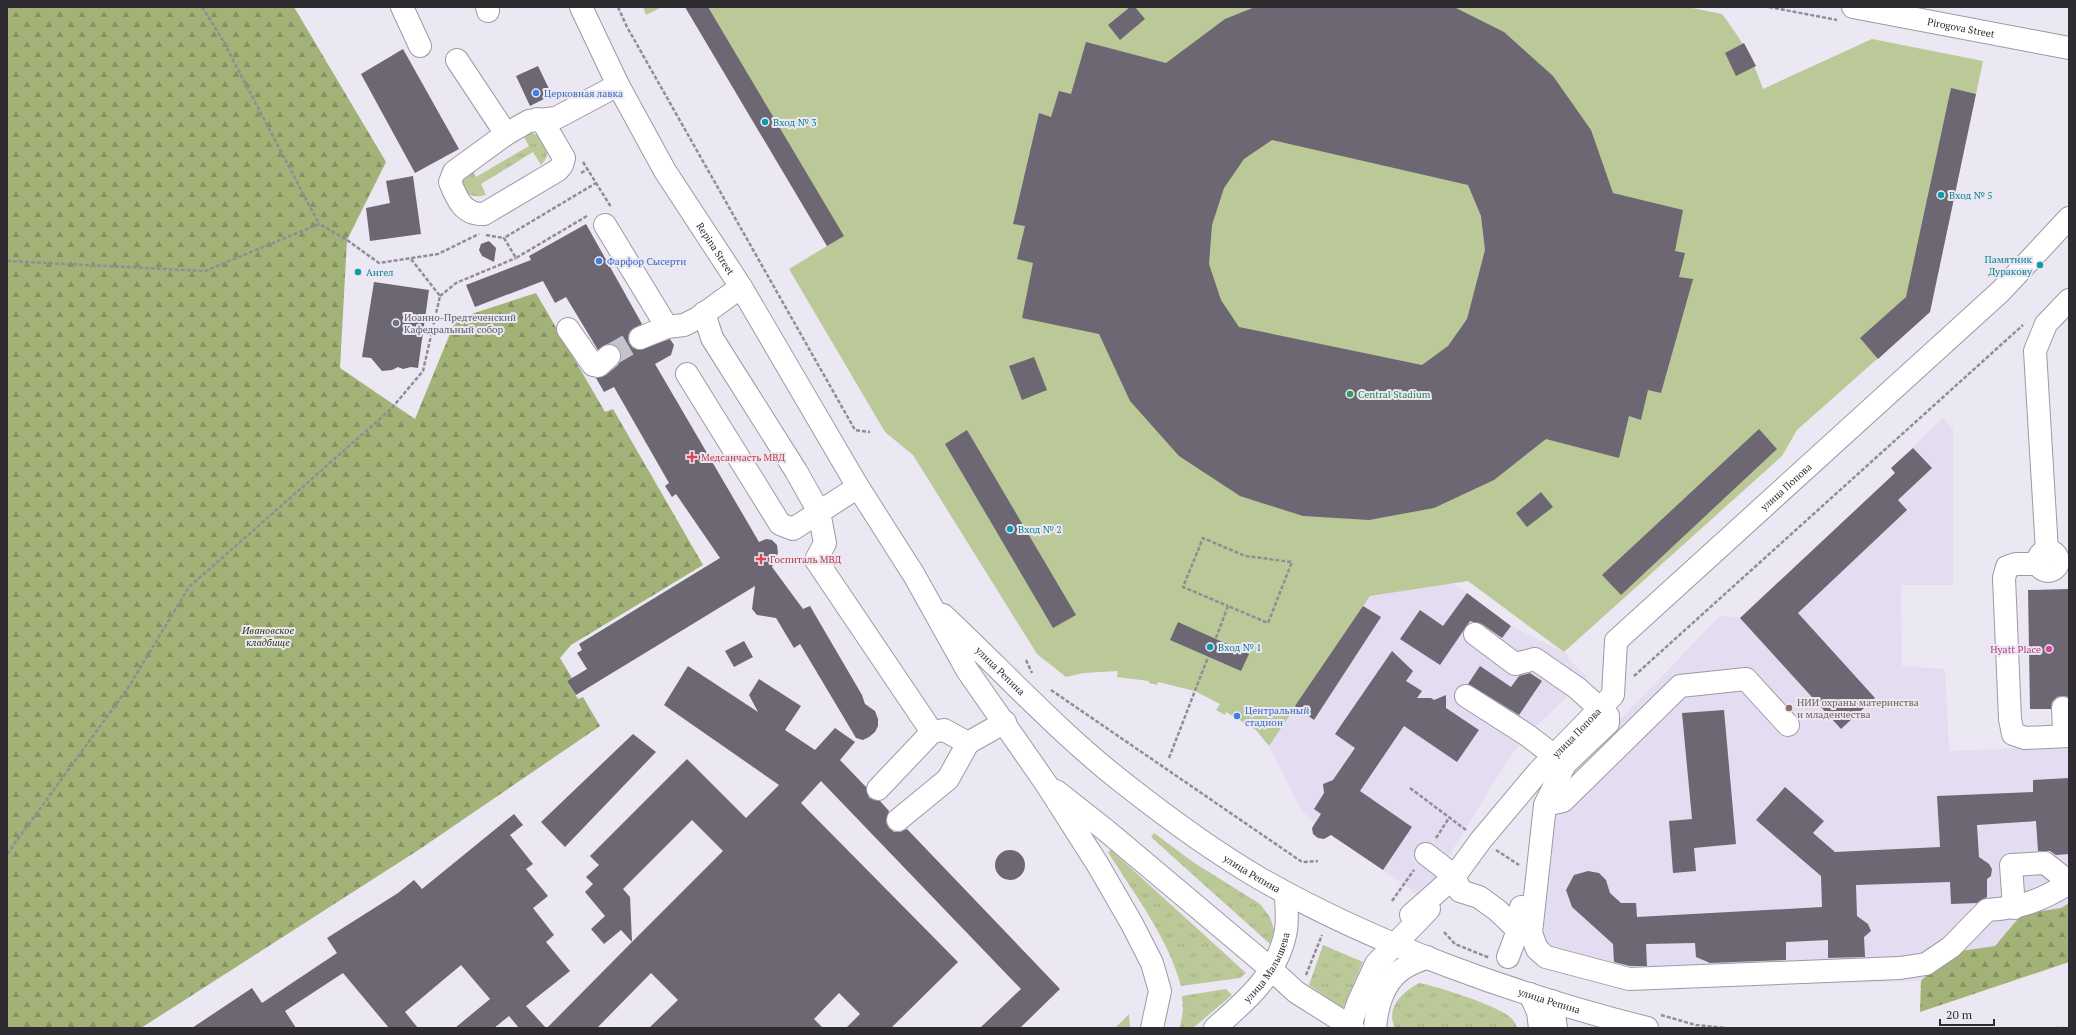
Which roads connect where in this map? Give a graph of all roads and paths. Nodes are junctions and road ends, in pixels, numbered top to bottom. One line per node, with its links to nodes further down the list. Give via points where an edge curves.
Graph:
1 (202, 7): 16 (path, via 221,37)
2 (402, 7): 6 (main road)
3 (581, 7): 9 (main road, Repina Street)
4 (618, 7): 31 (path, via 855,430)
5 (1853, 7): 7 (main road, Pirogova Street)
6 (420, 46)
7 (2069, 48)
8 (457, 60): 11 (main road)
9 (618, 85): 10 (main road, via 556,118); 21 (main road, Repina Street, via 665,171)
10 (537, 119): 11 (main road); 11 (main road, via 543,122 564,158 562,165 558,170 484,214 467,212 450,182 454,172)
11 (506, 134)
12 (596, 183): 18 (path)
13 (609, 203): 14 (path)
14 (599, 216): 19 (path); 26 (main road)
15 (2069, 218): 43 (main road, улица Попова, via 2001,291 1616,641)
16 (319, 224): 20 (path, via 205,271); 22 (path, via 380,263 411,259)
17 (480, 234): 18 (path)
18 (504, 238): 19 (path)
19 (516, 258): 22 (path, via 456,283)
20 (7, 261)
21 (741, 287): 24 (main road); 32 (main road, Repina Street)
22 (440, 296): 57 (path, via 424,371 391,409 189,587 128,688)
23 (2069, 300): 48 (main road, via 2046,324 2035,351 2042,557 2007,567 2004,578 2010,719 2013,734 2025,738)
24 (704, 313): 26 (main road, via 684,325); 33 (main road, via 712,338)
25 (2026, 323): 43 (path)
26 (667, 328): 28 (main road)
27 (568, 329): 29 (main road, via 593,365 598,366)
28 (640, 338)
29 (609, 356)
30 (687, 374): 33 (main road, via 780,524 793,529)
31 (870, 432)
32 (858, 486): 33 (main road); 34 (main road, улица Репина, via 914,575)
33 (819, 512): 47 (main road, via 824,543 816,560)
34 (927, 601): 45 (main road, улица Репина, via 967,670); 62 (main road, улица Репина, via 989,657 1054,724 1125,785 1198,839)
35 (1228, 606): 35 (path, via 1268,623 1292,562 1245,556 1203,538 1183,587); 37 (path)
36 (1475, 634): 43 (main road, via 1515,664 1536,659 1577,688)
37 (1216, 638)
38 (1208, 657): 50 (path)
39 (1026, 660): 40 (path)
40 (1035, 679)
41 (1048, 688): 59 (path, via 1302,862)
42 (1466, 696): 51 (main road, via 1527,735)
43 (1606, 702): 51 (main road, улица Попова)
44 (2063, 708): 48 (main road, via 2064,730)
45 (1005, 722): 49 (main road); 53 (main road, улица Репина)
46 (1788, 725): 55 (main road, via 1746,679 1680,686 1563,801)
47 (932, 732): 49 (main road, via 944,730); 54 (main road)
48 (2069, 735)
49 (968, 743): 56 (main road, via 948,779)
50 (1169, 758)
51 (1559, 760): 52 (main road, улица Попова); 55 (main road)
52 (1539, 771): 61 (main road, улица Попова, via 1481,840); 65 (main road)
53 (1047, 785): 70 (main road, улица Репина); 75 (main road, улица Репина, via 1098,864 1152,962 1160,991)
54 (878, 789)
55 (1545, 804): 65 (main road)
56 (898, 820)
57 (7, 854)
58 (1426, 854): 61 (main road)
59 (1318, 861)
60 (2069, 883): 63 (main road, via 2046,898); 63 (main road, via 2045,863 2011,865)
61 (1457, 884): 64 (main road, улица Попова); 65 (main road); 67 (main road)
62 (1286, 893): 67 (main road, улица Репина, via 1343,922); 70 (main road, улица Малышева, via 1287,929 1280,955)
63 (2014, 908): 65 (main road, via 1987,910 1951,946 1926,964 1900,968 1629,979 1546,957 1536,949)
64 (1411, 915)
65 (1525, 931): 69 (main road)
66 (1322, 935): 71 (path)
67 (1395, 944): 68 (main road, улица Репина); 74 (main road, via 1376,964 1358,1003)
68 (1427, 957): 72 (main road, улица Репина); 77 (main road, via 1404,968 1385,987 1378,1003)
69 (1508, 957)
70 (1272, 969): 74 (main road, улица Репина, via 1296,992); 76 (main road, улица Малышева, via 1249,1000)
71 (1305, 977)
72 (1530, 994): 73 (main road, улица Репина); 78 (main road, via 1538,1012)
73 (1552, 1001): 79 (main road); 80 (main road, улица Репина)
74 (1351, 1027)
75 (1152, 1028)
76 (1215, 1028)
77 (1376, 1028)
78 (1540, 1028)
79 (1556, 1028)
80 (1647, 1028)
81 (2056, 1028): 82 (path)
82 (2064, 1028)

